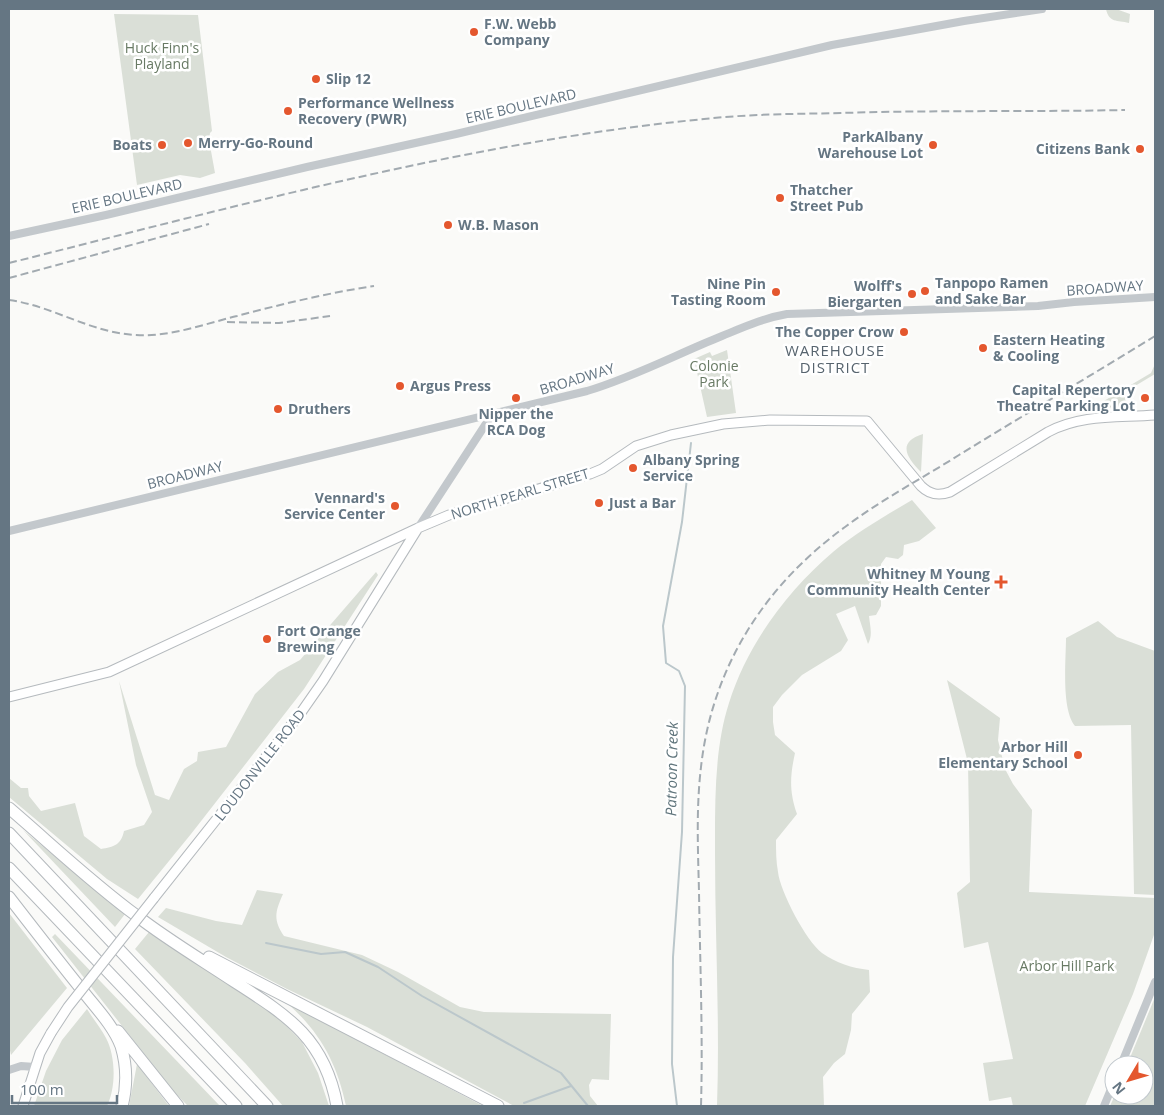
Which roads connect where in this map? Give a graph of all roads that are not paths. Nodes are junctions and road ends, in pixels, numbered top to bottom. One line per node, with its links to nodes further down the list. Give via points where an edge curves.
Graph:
1 (1042, 9): 2 (street, ERIE BOULEVARD, via 832,45)
2 (9, 236)
3 (1155, 297): 4 (street, BROADWAY, via 994,308 774,316 600,387)
4 (490, 416): 6 (street, LOUDONVILLE ROAD); 7 (street, BROADWAY)
5 (1155, 416): 6 (main road, NORTH PEARL STREET, via 1088,418 1071,422 1048,432 950,492 939,495 929,493 921,486 867,420 770,420 723,424 652,440 590,474 449,515)
6 (418, 528): 8 (main road, NORTH PEARL STREET, via 109,672); 17 (main road, LOUDONVILLE ROAD, bridge, via 300,714 68,1008 51,1033)
7 (9, 531)
8 (9, 697)
9 (9, 808): 13 (highway, via 106,892)
10 (9, 833): 23 (highway)
11 (9, 868): 22 (highway)
12 (9, 897): 15 (highway)
13 (156, 930): 24 (highway, via 297,1026 323,1062); 25 (highway)
14 (1155, 982): 16 (street)
15 (99, 1012): 20 (highway, via 116,1036 123,1054 126,1078); 21 (highway, via 124,1037)
16 (1125, 1055)
17 (35, 1067): 18 (street, via 21,1066); 19 (main road, LOUDONVILLE ROAD)
18 (9, 1070)
19 (21, 1106)
20 (122, 1106)
21 (178, 1106)
22 (236, 1106)
23 (267, 1106)
24 (337, 1106)
25 (498, 1106)

